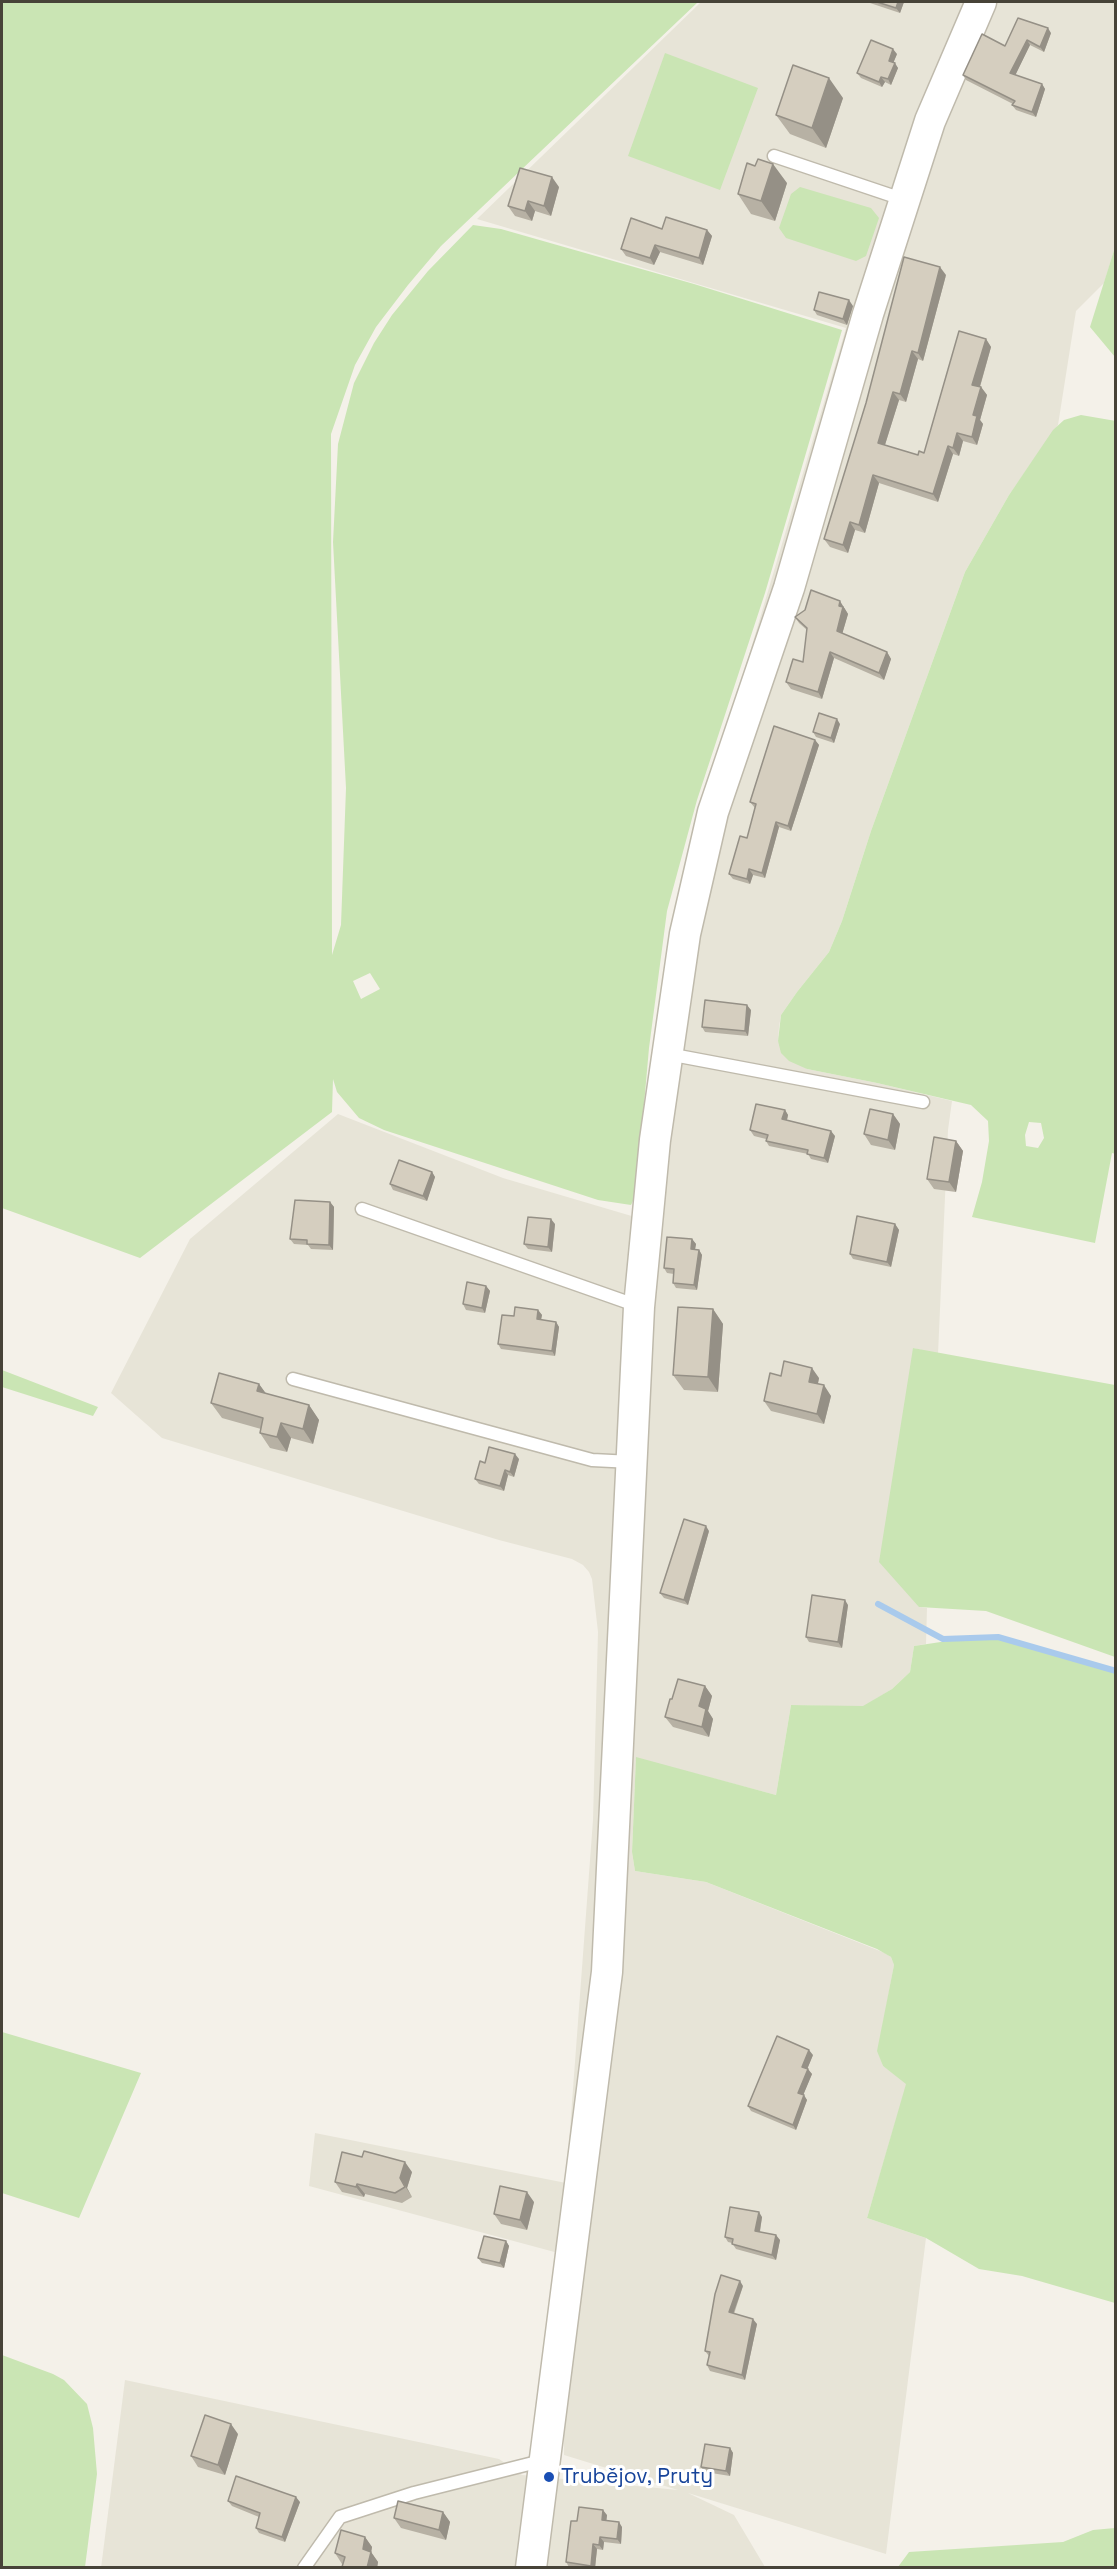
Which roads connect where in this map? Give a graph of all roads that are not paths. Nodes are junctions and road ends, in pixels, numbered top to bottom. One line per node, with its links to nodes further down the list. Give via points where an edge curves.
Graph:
1 (981, 2): 3 (street, via 930,121)
2 (774, 156): 3 (lane)
3 (905, 200): 4 (street, via 789,588 713,812 685,934)
4 (668, 1054): 5 (lane); 7 (street, via 655,1140)
5 (923, 1102)
6 (362, 1209): 7 (lane)
7 (639, 1307): 9 (street)
8 (293, 1379): 9 (lane, via 592,1460)
9 (633, 1462): 10 (street, via 607,1972)
10 (546, 2460): 11 (lane, via 414,2493 340,2517); 12 (street)
11 (304, 2568)
12 (531, 2568)

